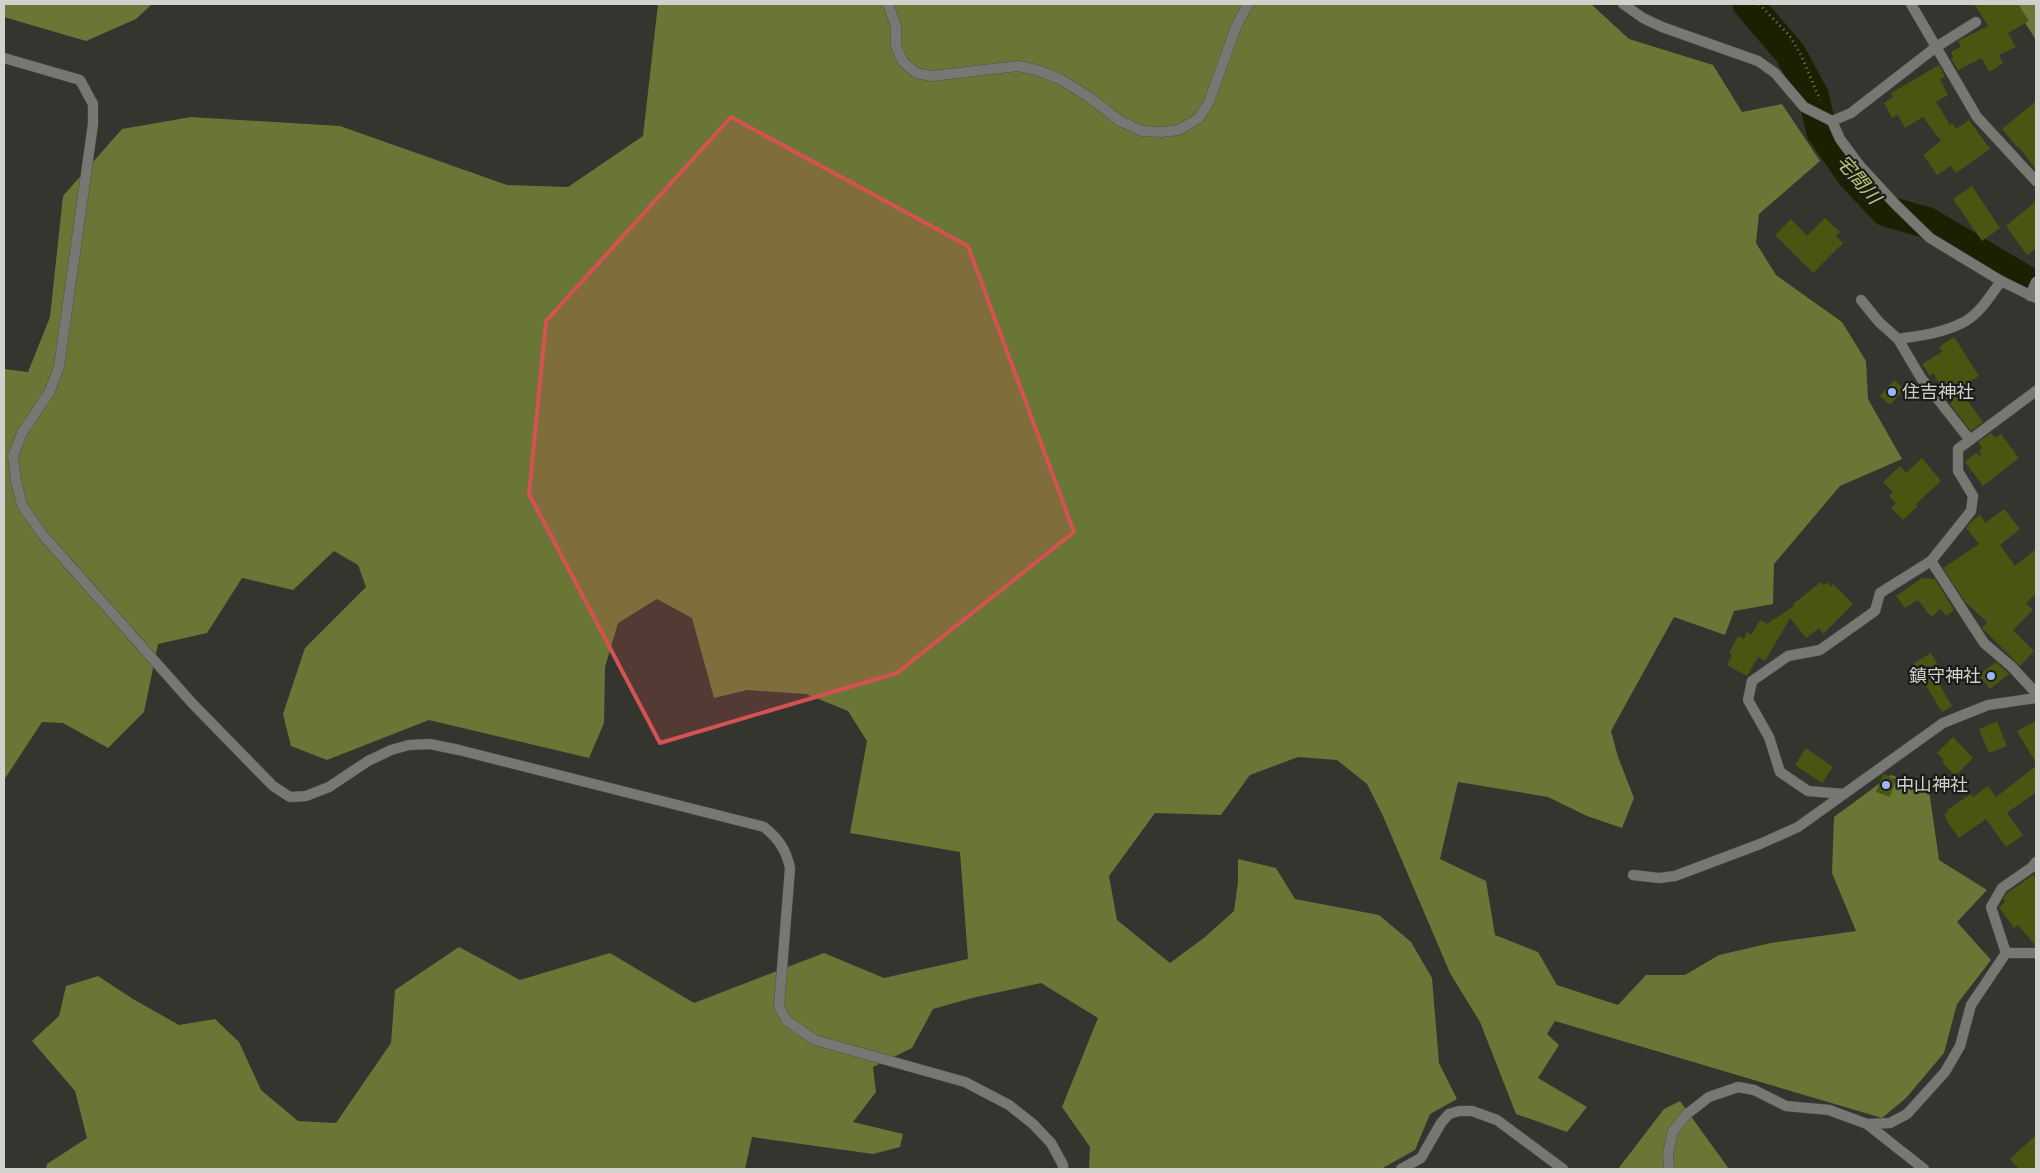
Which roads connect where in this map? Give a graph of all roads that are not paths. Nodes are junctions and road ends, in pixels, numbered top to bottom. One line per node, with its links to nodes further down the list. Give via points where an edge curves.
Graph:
1 (888, 4): 2 (street, via 896,26 896,46 903,62 916,73 932,76 1018,66 1038,70 1082,92 1120,121 1142,131 1161,132 1179,130 1198,118 1209,102 1236,27)
2 (1248, 4)
3 (1623, 4): 8 (street, via 1662,27 1758,61 1775,73 1804,107)
4 (1911, 4): 6 (street)
5 (1976, 22): 6 (street)
6 (1936, 47): 8 (street, via 1851,113); 9 (street, via 1976,117)
7 (4, 58): 26 (street, via 80,80 93,104 94,124 59,367 50,391 22,432 13,456 22,505 42,534 191,702 273,786 290,797 306,796 329,787 391,750 430,744 764,828 776,837 786,853 790,868 779,1008 787,1021 815,1040 965,1082 1008,1105 1051,1143)
8 (1828, 120): 10 (street, via 1860,166 1930,238)
9 (2036, 182)
10 (2001, 280): 12 (street); 14 (street, via 1984,304 1964,323 1932,334)
11 (2036, 282): 12 (street)
12 (2032, 296)
13 (1861, 300): 14 (street)
14 (1898, 338): 16 (street, via 1921,378)
15 (2036, 391): 16 (street)
16 (1970, 440): 17 (street, via 1958,449 1958,471 1973,496 1972,511)
17 (1931, 561): 18 (street, via 1984,643); 20 (street, via 1880,593 1875,611 1820,650 1788,656 1752,681 1748,700 1769,736 1780,772 1808,791)
18 (2036, 693)
19 (2036, 698): 20 (street, via 1988,705 1943,723)
20 (1844, 794): 22 (street, via 1798,827 1760,844 1675,876)
21 (2035, 867): 23 (street, via 2002,888 1991,907)
22 (1633, 875)
23 (2006, 952): 24 (street); 25 (street, via 1971,1005 1960,1046 1945,1072 1907,1114 1890,1123)
24 (2036, 954)
25 (1867, 1124): 29 (street, via 1829,1110 1786,1106 1754,1090 1738,1087 1709,1097 1687,1114 1674,1131 1668,1153); 30 (street)
26 (1063, 1169)
27 (1401, 1169): 28 (street, via 1421,1158 1441,1123 1449,1114 1460,1111 1472,1111 1497,1120)
28 (1564, 1169)
29 (1669, 1169)
30 (1924, 1169)

